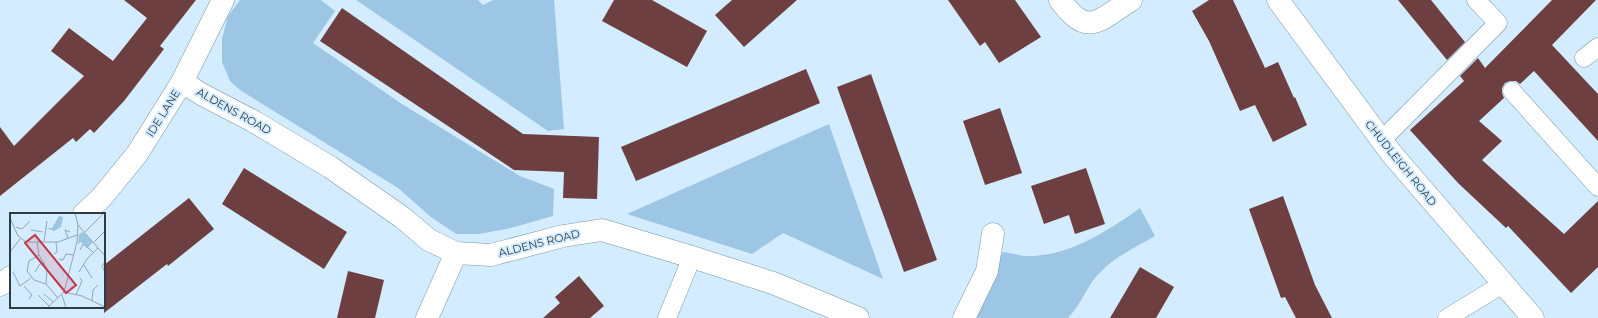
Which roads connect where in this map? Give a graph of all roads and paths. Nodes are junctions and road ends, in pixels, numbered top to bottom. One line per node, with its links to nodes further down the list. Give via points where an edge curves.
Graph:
1 (223, 0): 8 (street, IDE LANE)
2 (1060, 0): 3 (street, via 1080,22 1090,24)
3 (1131, 0)
4 (1278, 0): 10 (street, CHUDLEIGH ROAD)
5 (1476, 0): 10 (lane, via 1498,23)
6 (1598, 47): 7 (lane)
7 (1584, 58)
8 (182, 82): 12 (street, IDE LANE, via 137,154 102,197); 14 (street, ALDENS ROAD, via 330,167 403,218 429,240)
9 (1512, 91): 11 (lane)
10 (1382, 141): 17 (street, CHUDLEIGH ROAD)
11 (1598, 187)
12 (85, 213)
13 (993, 234): 22 (street, via 987,271)
14 (456, 253): 15 (street, ALDENS ROAD, via 491,255 563,236 602,230); 19 (street)
15 (692, 256): 20 (lane); 21 (street, ALDENS ROAD, via 773,283)
16 (10, 278): 18 (street)
17 (1503, 284): 23 (lane); 24 (street, CHUDLEIGH ROAD)
18 (0, 285)
19 (427, 318)
20 (667, 318)
21 (858, 318)
22 (964, 318)
23 (1447, 318)
24 (1534, 318)

